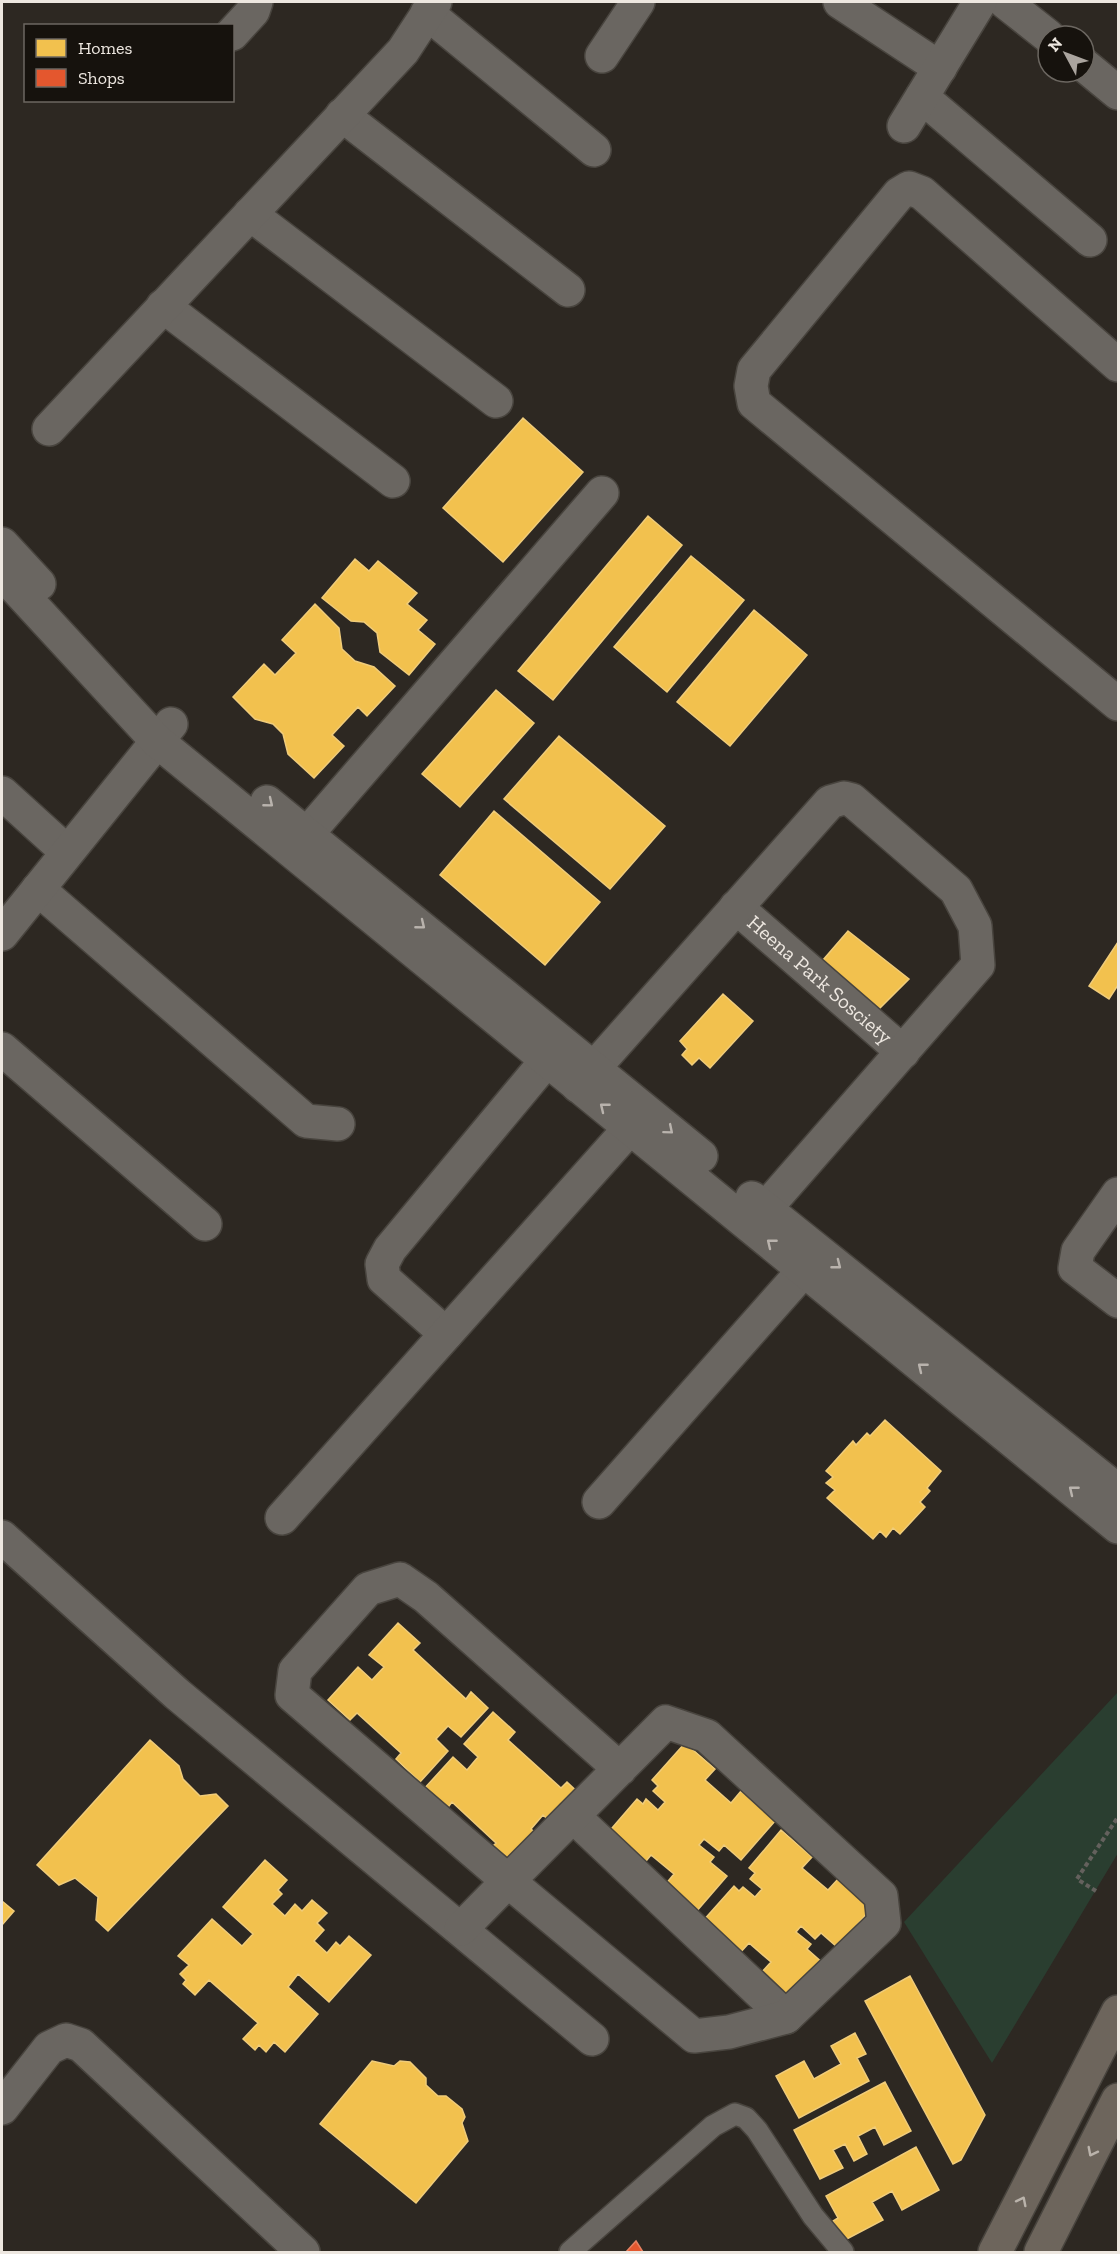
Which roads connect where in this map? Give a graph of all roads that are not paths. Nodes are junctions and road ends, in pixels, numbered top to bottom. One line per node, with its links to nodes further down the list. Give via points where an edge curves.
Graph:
1 (256, 2): 8 (street)
2 (638, 2): 9 (street)
3 (840, 2): 10 (street)
4 (980, 2): 10 (street)
5 (1005, 2): 7 (street)
6 (431, 7): 14 (street, via 403,51); 16 (street)
7 (1036, 27)
8 (234, 32)
9 (602, 56)
10 (940, 68): 13 (street)
11 (1096, 75): 12 (street)
12 (1119, 93)
13 (922, 97): 15 (street); 18 (street)
14 (342, 115): 17 (street); 19 (street)
15 (904, 126)
16 (594, 150)
17 (250, 214): 20 (street); 22 (street)
18 (1090, 240)
19 (567, 290)
20 (163, 306): 23 (street); 24 (street)
21 (1119, 365): 28 (street, via 922,193 909,188 899,195 754,370 751,386 754,403)
22 (496, 401)
23 (49, 429)
24 (393, 481)
25 (602, 493): 31 (street)
26 (2, 544): 29 (street)
27 (2, 573): 29 (street)
28 (1119, 704)
29 (164, 733): 31 (street, one-way to 31); 32 (street); 38 (street)
30 (2, 793): 32 (street)
31 (307, 834): 39 (street, one-way to 39)
32 (67, 852): 33 (street)
33 (38, 889): 35 (street); 40 (street, via 306,1121)
34 (736, 907): 37 (street, Heena Park Sosciety); 37 (street, via 830,802 844,798 852,800 939,875 956,890 975,926 978,965); 39 (street)
35 (2, 934)
36 (2, 1049): 44 (street)
37 (903, 1052): 43 (street)
38 (547, 1060): 39 (street); 47 (street, via 390,1249 382,1264 384,1279)
39 (586, 1077): 41 (street, one-way to 39); 43 (street, one-way to 43)
40 (338, 1124)
41 (630, 1128): 45 (street, one-way to 41); 47 (street)
42 (1119, 1194): 46 (street, via 1078,1251 1076,1268)
43 (765, 1209): 48 (street, one-way to 48)
44 (205, 1224)
45 (804, 1270): 49 (street); 51 (street, one-way to 45)
46 (1119, 1301)
47 (446, 1334): 50 (street)
48 (1119, 1491)
49 (599, 1502)
50 (282, 1518)
51 (1119, 1527)
52 (2, 1537): 56 (street, via 177,1694)
53 (620, 1769): 54 (street); 55 (street, via 426,1597 400,1579 368,1588 295,1671 292,1695); 58 (street, via 666,1722 707,1736 881,1896 884,1923)
54 (573, 1816): 55 (street); 58 (street)
55 (508, 1881): 56 (street); 58 (street, via 693,2037)
56 (461, 1929): 59 (street)
57 (1119, 2012): 65 (main road, one-way to 57)
58 (786, 2017)
59 (592, 2039)
60 (1119, 2100): 66 (main road, one-way to 66)
61 (2, 2108): 62 (street, via 49,2048 66,2040 81,2045)
62 (303, 2253)
63 (570, 2253): 64 (lane, via 713,2126 735,2114 746,2118 757,2130 813,2216)
64 (843, 2253)
65 (995, 2253)
66 (1041, 2253)

